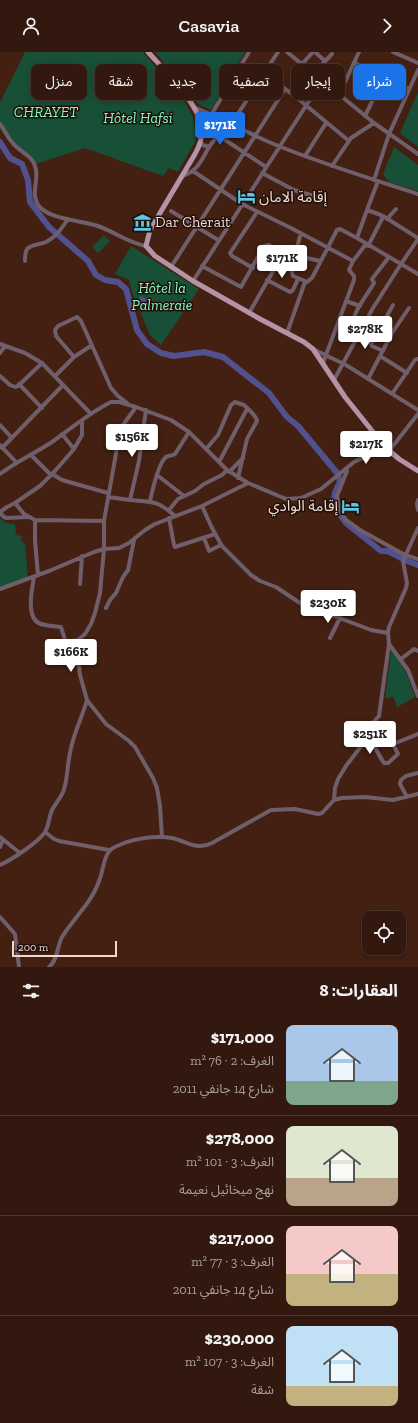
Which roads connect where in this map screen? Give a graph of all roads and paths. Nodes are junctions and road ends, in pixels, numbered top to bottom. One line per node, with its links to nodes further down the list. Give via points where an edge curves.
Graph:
1 (148, 52): 27 (main road)
2 (249, 52): 28 (street)
3 (278, 52): 11 (street)
4 (287, 52): 12 (street)
5 (314, 52): 9 (street); 12 (street)
6 (359, 52): 10 (street)
7 (393, 52): 15 (street)
8 (332, 54): 9 (street)
9 (325, 61): 13 (street)
10 (355, 62): 14 (street); 17 (street)
11 (270, 64)
12 (302, 64)
13 (322, 64)
14 (359, 64)
15 (418, 64)
16 (418, 73): 21 (street)
17 (345, 83)
18 (283, 87): 20 (street)
19 (406, 87): 21 (street)
20 (286, 89): 26 (street); 37 (street)
21 (409, 89): 35 (street)
22 (247, 100): 31 (street)
23 (309, 100): 26 (street)
24 (345, 100): 29 (street)
25 (373, 100): 29 (street)
26 (306, 105): 30 (street); 40 (street)
27 (195, 108): 28 (street); 34 (main road)
28 (212, 114): 31 (street); 34 (street)
29 (365, 116): 32 (street)
30 (326, 122): 38 (street); 44 (street)
31 (232, 123): 37 (street)
32 (374, 123): 35 (street); 38 (street)
33 (0, 124): 60 (street, via 16,147 29,156 35,166 35,200 39,206 47,213)
34 (203, 128): 36 (street); 39 (main road)
35 (389, 134): 43 (street); 50 (street)
36 (218, 135): 41 (street); 42 (street)
37 (256, 135): 40 (street); 42 (street)
38 (349, 141): 45 (street)
39 (200, 144): 41 (street); 49 (main road)
40 (279, 146): 44 (street); 46 (street)
41 (209, 147): 47 (street)
42 (244, 152): 46 (street); 51 (street)
43 (418, 154)
44 (305, 156): 45 (street)
45 (332, 166): 50 (street)
46 (266, 167): 48 (street)
47 (193, 171): 49 (street); 51 (street)
48 (262, 173): 53 (street, via 294,190); 54 (street)
49 (183, 176): 67 (main road, via 150,230)
50 (376, 180): 52 (street); 56 (street)
51 (220, 190): 54 (street); 61 (street)
52 (418, 194)
53 (317, 197)
54 (242, 204): 58 (street); 65 (street)
55 (396, 209): 59 (street)
56 (367, 210): 59 (street); 63 (street)
57 (171, 211): 61 (street)
58 (257, 212): 62 (street); 78 (street, via 230,253)
59 (385, 218): 64 (street); 66 (street)
60 (68, 219): 67 (street, via 97,225 133,243); 74 (street, via 54,237 45,243 28,248)
61 (197, 227): 65 (street); 77 (street)
62 (301, 233): 68 (street); 70 (street)
63 (357, 238): 66 (street); 68 (street, via 339,229)
64 (418, 238): 75 (street)
65 (218, 240): 76 (street)
66 (367, 245): 71 (street); 73 (street)
67 (146, 246): 77 (main road)
68 (328, 249): 72 (street); 73 (street)
69 (283, 254): 70 (street); 78 (street, via 266,245); 81 (street)
70 (294, 256): 72 (street); 80 (street, via 291,270 293,276)
71 (389, 257): 75 (street); 86 (street, via 372,279 374,283)
72 (320, 261): 83 (street, via 310,281)
73 (353, 261): 84 (street, via 349,270 354,280)
74 (25, 262)
75 (402, 264): 79 (street); 89 (street)
76 (202, 266): 78 (street, via 241,288); 82 (street)
77 (171, 267): 82 (main road)
78 (253, 268)
79 (418, 274)
80 (298, 279): 81 (street, via 290,292); 83 (street)
81 (267, 280): 88 (street)
82 (193, 281): 88 (main road)
83 (305, 282): 90 (street)
84 (346, 301): 86 (street); 98 (street)
85 (394, 305): 91 (street)
86 (360, 306): 89 (street, via 352,323)
87 (408, 308): 96 (street)
88 (249, 313): 90 (main road)
89 (359, 331): 91 (street); 104 (street)
90 (287, 333): 95 (main road)
91 (374, 339): 96 (street, via 371,344)
92 (0, 344): 94 (street)
93 (92, 345): 100 (street); 100 (street, via 77,317 58,326 55,330 56,336); 113 (street, via 112,388)
94 (5, 346): 97 (street); 102 (street)
95 (314, 349): 98 (street); 103 (main road)
96 (382, 351): 99 (street)
97 (0, 352)
98 (326, 356): 103 (street); 104 (street)
99 (380, 356): 105 (street); 108 (street)
100 (74, 357): 107 (street)
101 (418, 359): 105 (street)
102 (42, 363): 107 (street); 110 (street)
103 (323, 363): 109 (main road)
104 (342, 363): 108 (street); 109 (street)
105 (406, 373): 112 (street)
106 (0, 376): 110 (street, via 15,387)
107 (55, 376): 111 (street)
108 (368, 379): 112 (street)
109 (334, 380): 129 (main road)
110 (19, 384): 115 (street)
111 (63, 385): 115 (street); 119 (street)
112 (392, 394): 118 (street)
113 (130, 405): 114 (street); 119 (street, via 111,402)
114 (136, 407): 117 (street); 142 (street, via 120,430)
115 (42, 408): 125 (street)
116 (247, 409): 128 (street, via 244,405 233,402 218,435); 131 (street, via 257,421 247,439); 133 (street)
117 (146, 410): 123 (street, via 171,420); 144 (street, via 139,461)
118 (418, 410)
119 (90, 413): 121 (street)
120 (418, 414): 129 (street)
121 (82, 420): 124 (street); 127 (street, via 82,436)
122 (0, 425): 125 (street)
123 (189, 432): 128 (street); 139 (street, via 175,454 164,460)
124 (62, 434): 127 (street); 130 (street)
125 (12, 438): 126 (street)
126 (1, 446): 132 (street)
127 (74, 449): 138 (street)
128 (206, 449): 133 (street)
129 (388, 450): 134 (street, via 354,462); 136 (main road)
130 (31, 455): 132 (street); 138 (street)
131 (243, 458): 135 (street); 140 (street)
132 (16, 462): 137 (street)
133 (219, 462): 135 (street)
134 (348, 469): 141 (street, via 327,486 301,498 280,497); 164 (street, via 337,496 344,517)
135 (228, 471): 140 (street); 143 (street)
136 (418, 472)
137 (0, 474)
138 (52, 475): 142 (street); 147 (street)
139 (157, 475): 143 (street); 146 (street)
140 (238, 478): 141 (street)
141 (248, 483): 148 (street)
142 (108, 494): 144 (street); 156 (street)
143 (184, 496): 149 (street)
144 (130, 500): 146 (street)
145 (418, 500): 150 (street)
146 (150, 501): 149 (street)
147 (15, 503): 151 (street); 153 (street)
148 (202, 506): 152 (street); 158 (street)
149 (169, 510): 152 (street)
150 (418, 510)
151 (0, 513): 153 (street, via 7,518)
152 (175, 516): 154 (street)
153 (29, 518): 155 (street)
154 (169, 518): 159 (street, via 174,546); 160 (street, via 149,528)
155 (35, 520): 156 (street); 166 (street)
156 (104, 521): 162 (street)
157 (418, 528): 164 (street)
158 (215, 534): 159 (street); 161 (street)
159 (204, 538): 161 (street, via 209,550)
160 (134, 540): 162 (street, via 119,548); 169 (street, via 128,570)
161 (221, 544): 170 (street, via 260,581 272,585 300,603)
162 (104, 549): 163 (street); 173 (street, via 100,593 95,613 88,630)
163 (82, 556): 166 (street); 167 (street)
164 (404, 558): 165 (street); 171 (street, via 406,588)
165 (418, 559)
166 (36, 576): 168 (street); 173 (street, via 30,601 35,620 40,624 60,627 66,641)
167 (80, 584)
168 (0, 589)
169 (106, 608)
170 (340, 618): 171 (street, via 371,630); 172 (street)
171 (388, 633): 174 (street)
172 (330, 638)
173 (76, 641): 178 (street, via 80,675)
174 (389, 644): 176 (street); 179 (street, via 380,713 370,726)
175 (418, 651): 176 (street, via 414,649)
176 (401, 659): 177 (street, via 412,678)
177 (418, 696)
178 (87, 700): 187 (street, via 73,739 63,790 52,810); 188 (street, via 106,724 135,747 153,778 160,806)
179 (368, 734): 181 (street); 186 (street, via 338,779)
180 (418, 734): 182 (street)
181 (372, 742): 182 (street, via 388,737); 182 (street, via 384,764 398,754)
182 (393, 744)
183 (418, 773): 185 (street, via 406,776 400,782)
184 (418, 794): 185 (street)
185 (407, 797): 186 (street, via 393,800 349,797)
186 (334, 800): 188 (street, via 318,814 295,809 269,811 208,846 197,846)
187 (45, 832): 191 (street, via 59,841); 192 (street)
188 (162, 837): 191 (street, via 129,842)
189 (1, 839): 190 (street); 192 (street)
190 (0, 847)
191 (109, 850): 196 (street, via 96,888 63,936 55,959)
192 (20, 854): 193 (street)
193 (0, 864)
194 (0, 917): 195 (street, via 15,934)
195 (19, 967)
196 (49, 967)

